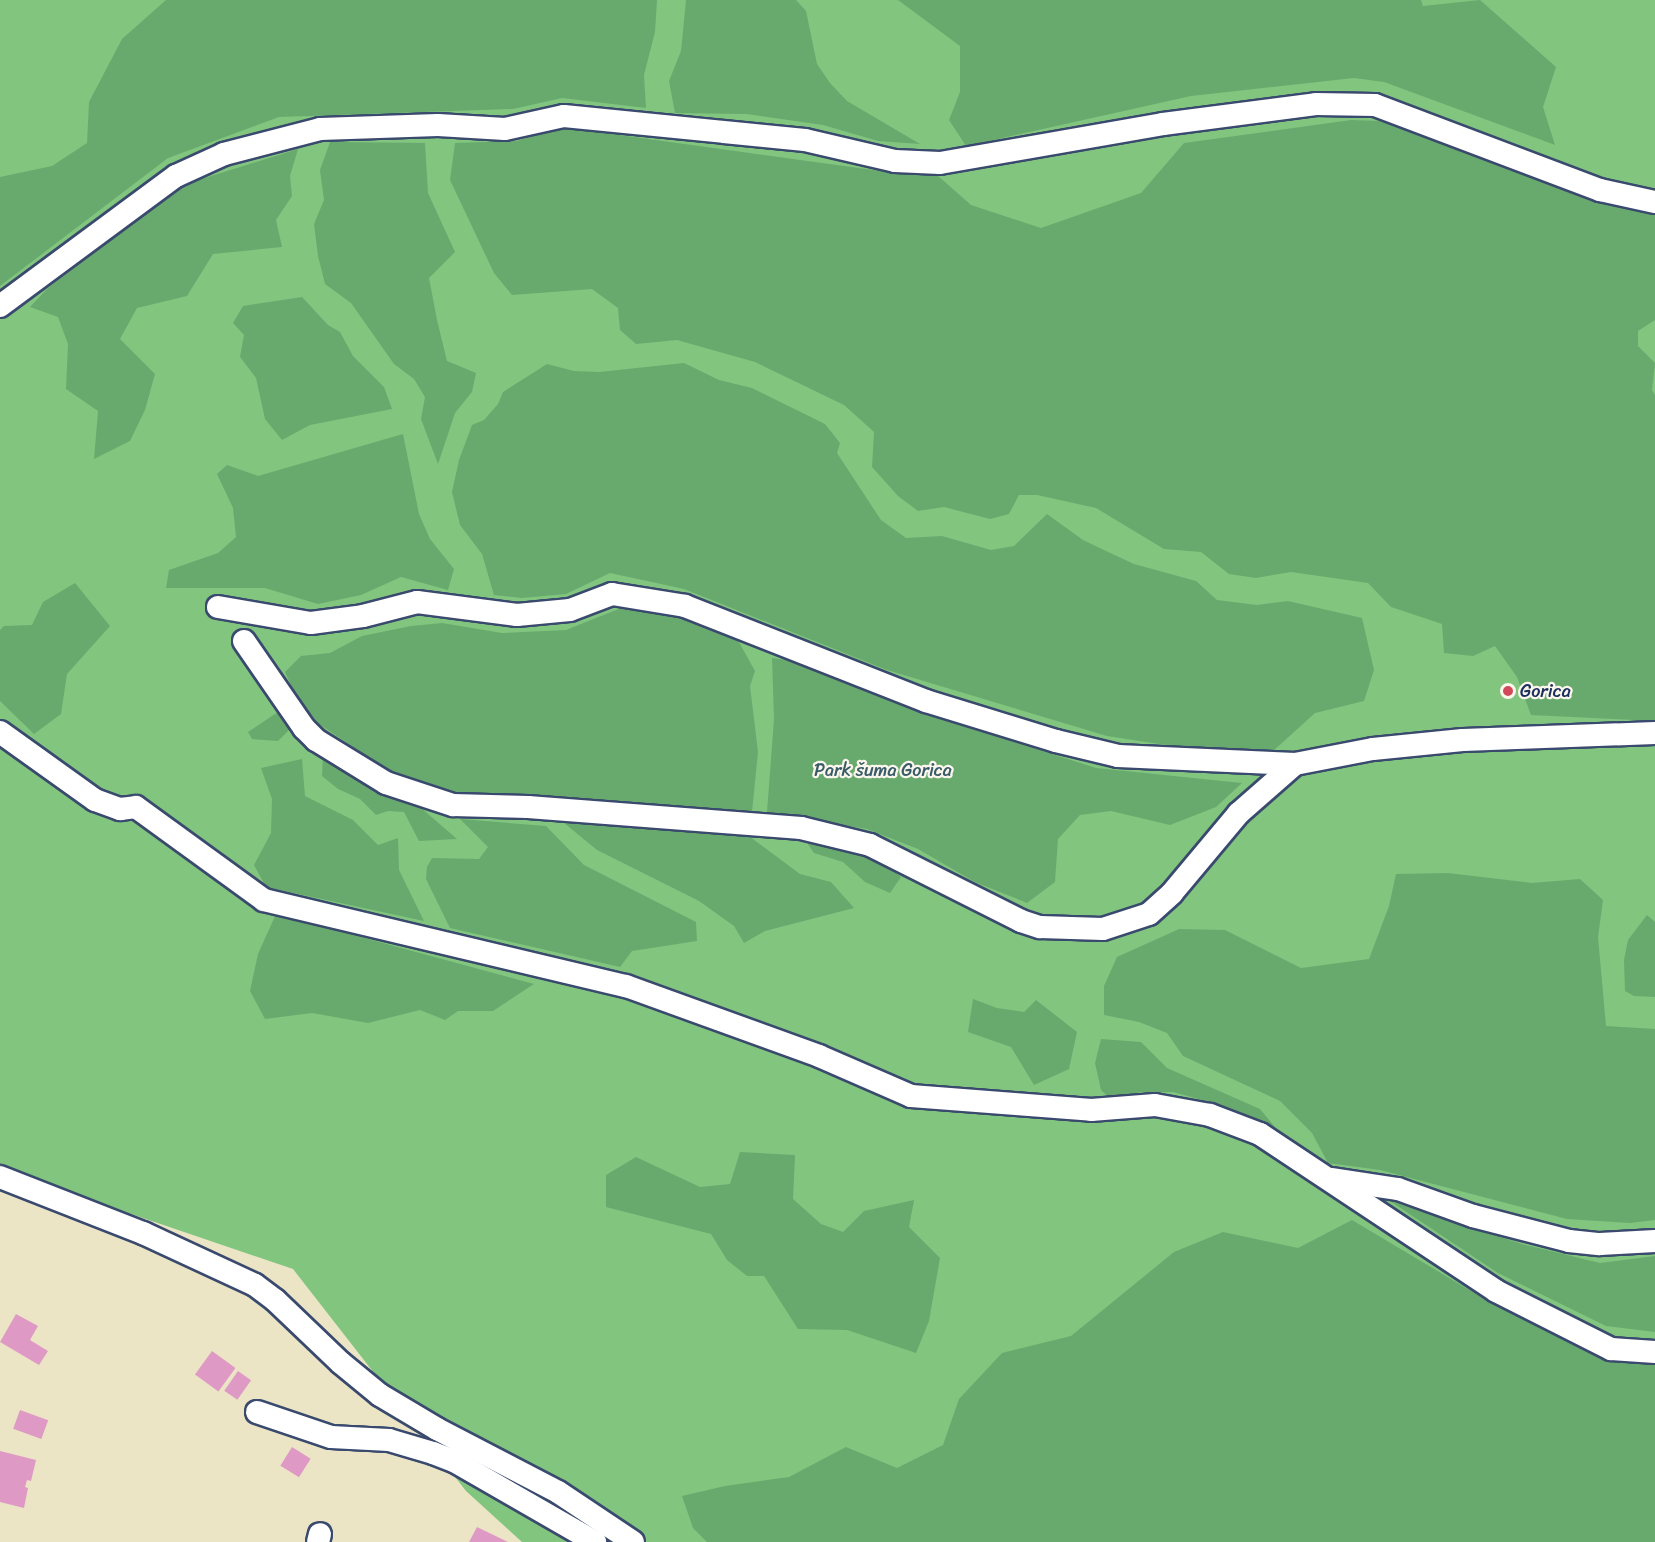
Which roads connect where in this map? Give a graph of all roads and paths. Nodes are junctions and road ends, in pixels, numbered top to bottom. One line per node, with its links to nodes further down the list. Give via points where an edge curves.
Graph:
1 (1655, 202): 2 (street, via 1589,186 1375,105 1316,104 1163,123 940,163 894,161 805,140 564,116 505,129 320,129 224,154 176,176)
2 (0, 306)
3 (218, 608): 7 (street, via 311,623 363,616 417,602 517,615 570,610 612,594 685,606 926,701 1088,750 1118,756)
4 (244, 641): 7 (street, via 316,740 386,783 453,805 551,808 801,828 870,845 1020,921 1040,927 1103,929 1149,914 1172,893 1239,813)
5 (0, 732): 9 (street, via 95,800 120,809 136,807 264,900 626,986 819,1056 911,1096 1091,1110 1155,1106 1210,1115 1260,1134)
6 (1655, 733): 7 (street, via 1463,740 1373,749)
7 (1295, 764)
8 (0, 1177): 14 (street, via 143,1233 255,1285 380,1395 558,1492)
9 (1324, 1178): 10 (street, via 1398,1189 1473,1216 1569,1241); 11 (street, via 1496,1292 1611,1349)
10 (1655, 1241)
11 (1655, 1352)
12 (257, 1412): 13 (street, via 331,1437 389,1440 454,1461)
13 (595, 1542)
14 (633, 1542)

